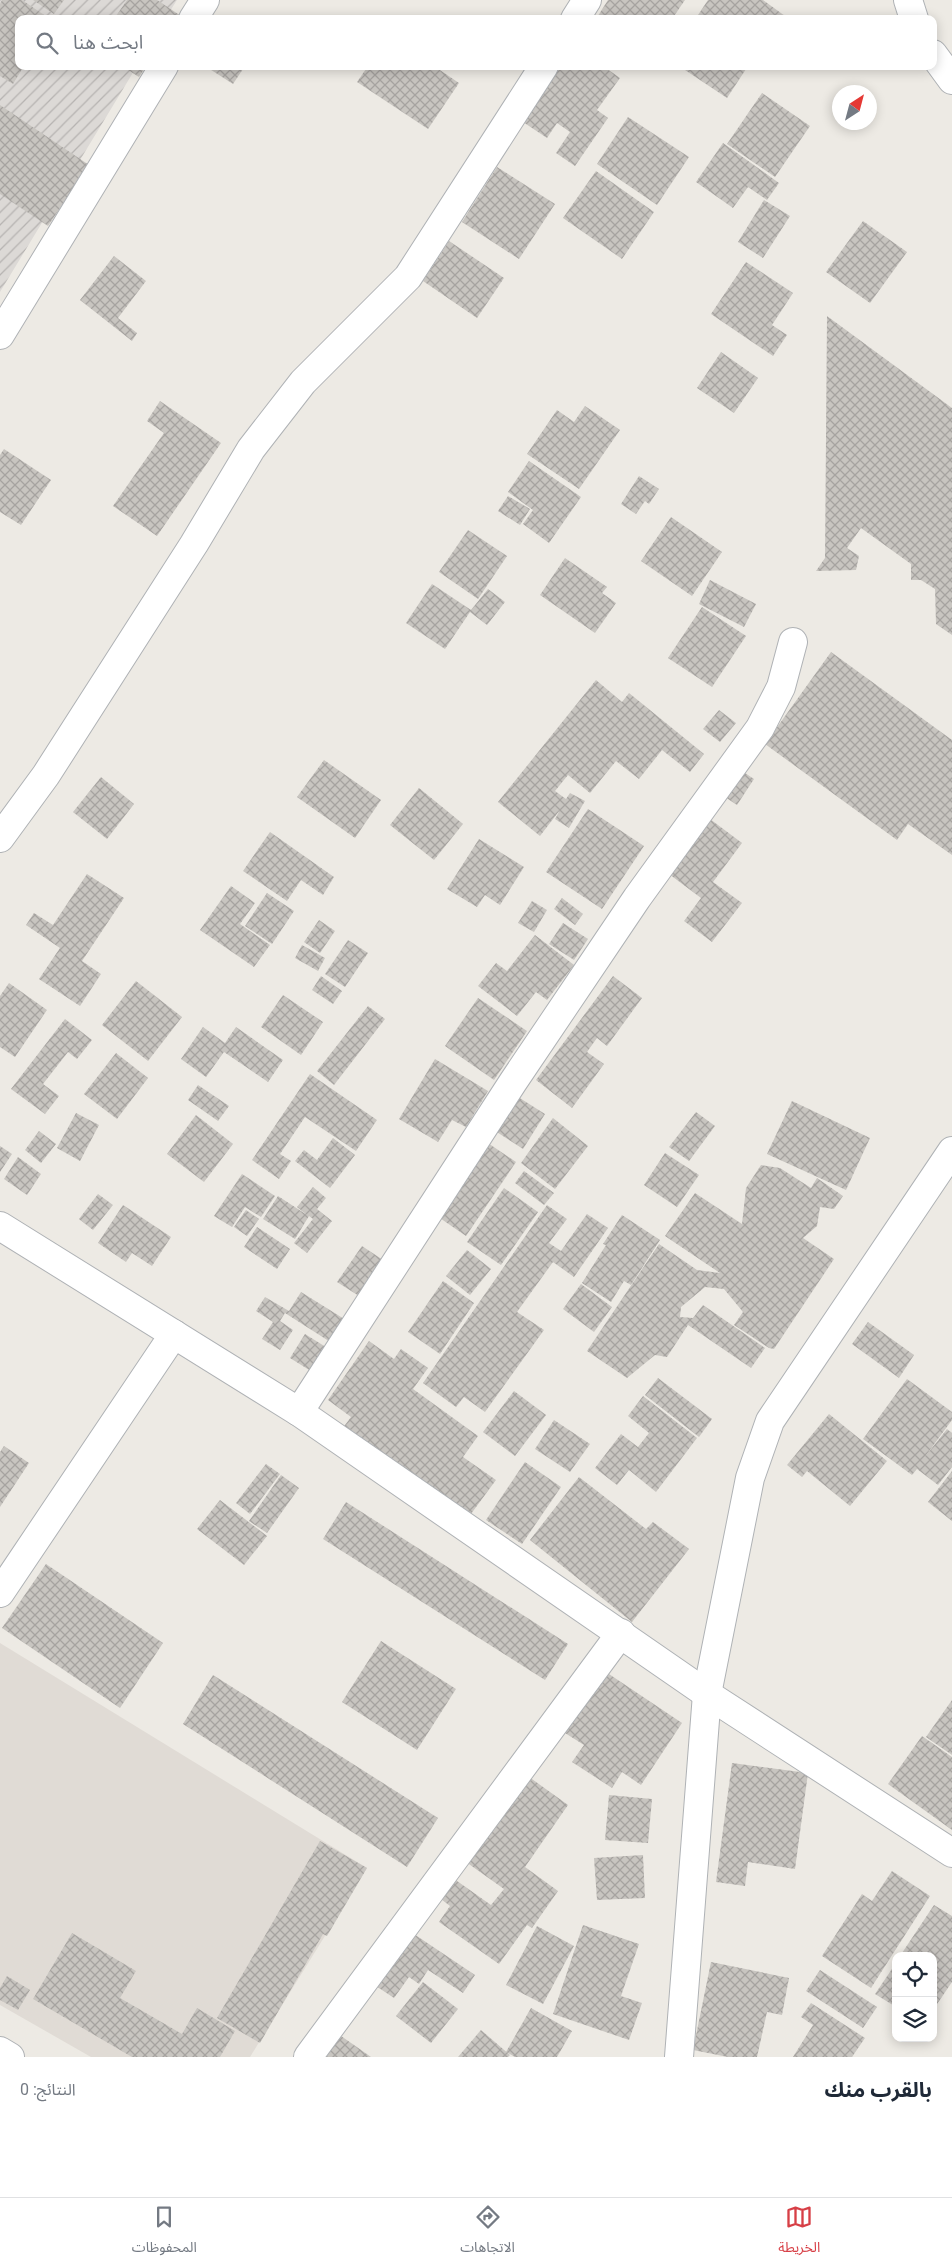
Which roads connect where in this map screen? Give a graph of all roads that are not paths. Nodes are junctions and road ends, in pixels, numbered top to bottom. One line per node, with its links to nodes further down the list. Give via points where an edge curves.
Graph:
1 (205, 0): 4 (street)
2 (587, 0): 5 (street)
3 (908, 0): 6 (street)
4 (196, 15)
5 (578, 15)
6 (913, 15)
7 (937, 59): 10 (street)
8 (162, 70): 11 (street)
9 (541, 70): 13 (street, via 408,277 303,382 251,449 46,775)
10 (952, 80)
11 (1, 331)
12 (793, 642): 17 (street, via 781,687 760,728 637,898 518,1074)
13 (0, 838)
14 (950, 1158): 20 (street, via 770,1421 750,1478)
15 (0, 1226): 16 (street)
16 (174, 1334): 17 (street); 18 (street)
17 (298, 1412): 19 (street)
18 (0, 1593)
19 (622, 1633): 20 (street); 24 (street)
20 (707, 1694): 21 (street); 25 (street)
21 (952, 1853)
22 (0, 2051): 23 (street)
23 (10, 2057)
24 (308, 2057)
25 (679, 2057)

